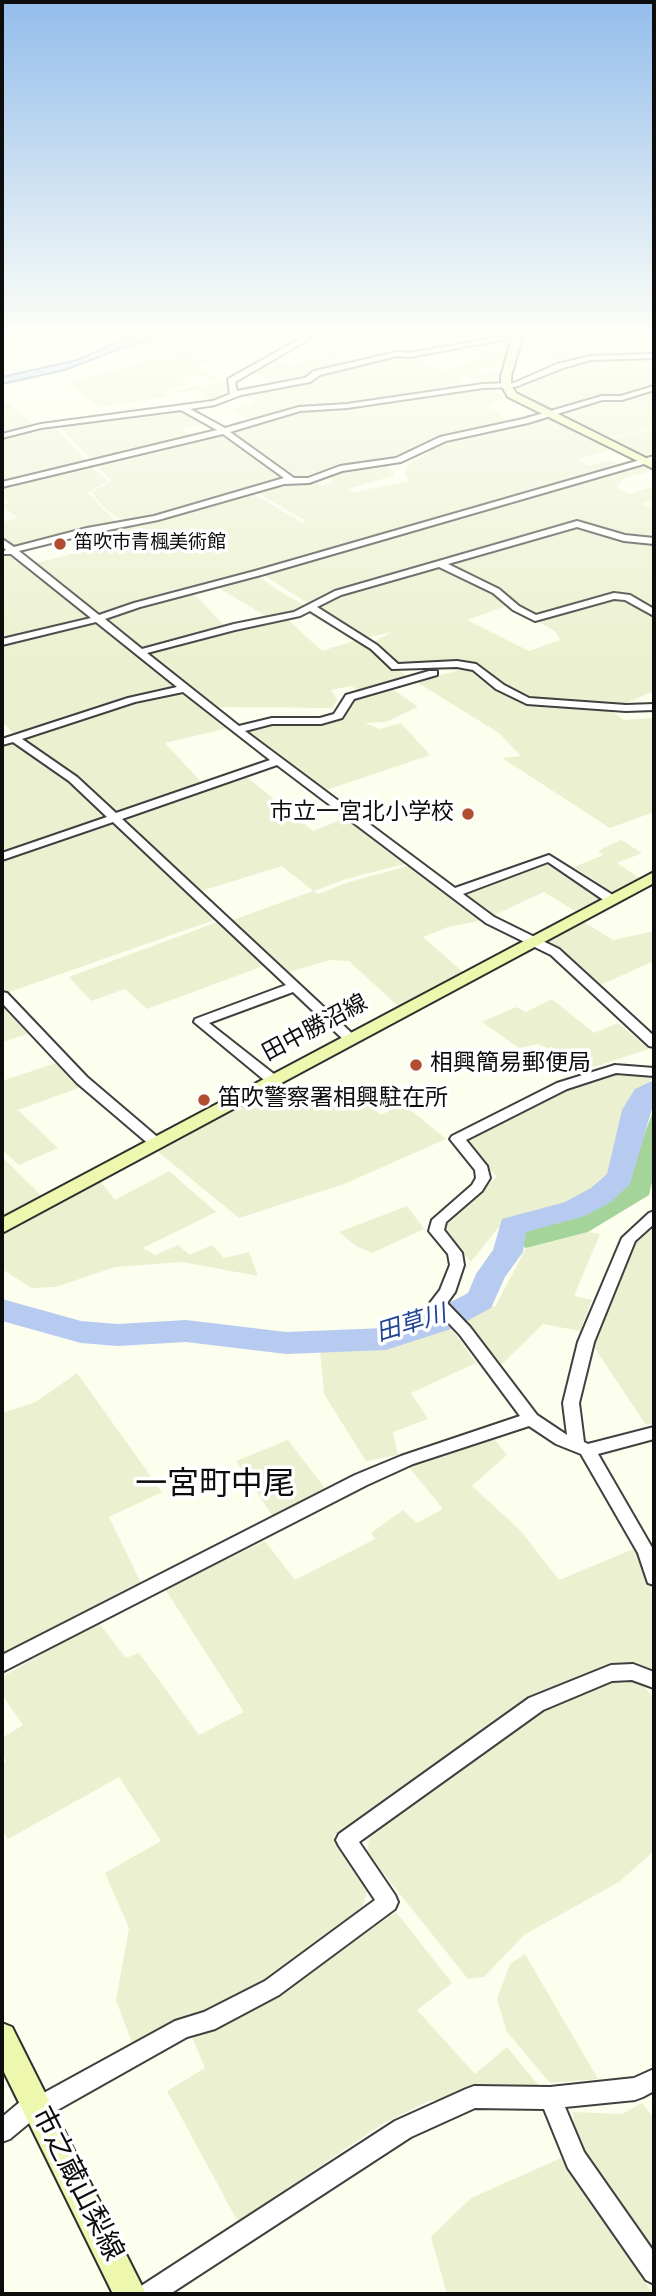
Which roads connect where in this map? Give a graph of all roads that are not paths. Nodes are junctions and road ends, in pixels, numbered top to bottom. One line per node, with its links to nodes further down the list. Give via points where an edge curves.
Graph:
1 (177, 442): 7 (street)
2 (239, 442): 6 (street)
3 (436, 442): 6 (street, via 398,460)
4 (607, 442): 5 (main road)
5 (650, 462): 15 (street)
6 (293, 481): 10 (street)
7 (2, 484)
8 (654, 541): 12 (street, via 624,538 577,524)
9 (2, 542): 10 (street)
10 (13, 550): 11 (street); 15 (street)
11 (2, 554)
12 (439, 563): 13 (street, via 338,593); 14 (street, via 496,591 535,618 614,596 627,597)
13 (312, 608): 17 (street); 18 (street, via 374,647 396,667)
14 (654, 613)
15 (97, 619): 16 (street); 17 (street)
16 (2, 642)
17 (141, 653): 19 (street)
18 (457, 664): 20 (street, via 476,667 527,701); 21 (street, via 350,698 338,716 321,721 272,720)
19 (185, 688): 21 (street); 22 (street)
20 (654, 707)
21 (237, 730): 23 (street)
22 (8, 740): 24 (street, via 73,779)
23 (278, 761): 24 (street); 27 (street)
24 (113, 820): 25 (street); 30 (street)
25 (2, 857)
26 (654, 877): 28 (main road, 田中勝沼線)
27 (454, 893): 28 (street, via 548,858); 29 (street, via 490,920)
28 (612, 900): 29 (main road, 田中勝沼線)
29 (533, 941): 32 (main road, 田中勝沼線); 33 (street, via 555,952)
30 (296, 986): 32 (street); 35 (street, via 200,1022)
31 (2, 996): 36 (street, via 82,1080)
32 (351, 1039): 35 (main road, 田中勝沼線)
33 (654, 1043)
34 (654, 1072): 39 (street, via 615,1069 562,1086 457,1139 482,1169 483,1178 439,1220 436,1231 455,1253 457,1265 438,1304 465,1331)
35 (274, 1081): 36 (main road, 田中勝沼線)
36 (156, 1143): 38 (main road, 田中勝沼線)
37 (654, 1216): 41 (street, via 629,1238 586,1342 571,1403)
38 (2, 1227)
39 (531, 1419): 41 (street); 43 (street, via 361,1480)
40 (654, 1433): 41 (street)
41 (581, 1448): 42 (street, via 646,1552)
42 (654, 1578)
43 (2, 1664)
44 (654, 1680): 48 (street, via 633,1672 611,1672 536,1704 346,1840 388,1902 272,1988 206,2022 183,2028)
45 (2, 2038): 48 (main road, 市之蔵山梨線)
46 (654, 2080): 47 (street, via 635,2089)
47 (550, 2098): 50 (street, via 576,2160); 52 (street, via 474,2097 403,2129)
48 (36, 2107): 49 (street); 51 (main road, 市之蔵山梨線)
49 (2, 2131)
50 (654, 2272)
51 (131, 2294)
52 (149, 2294)

